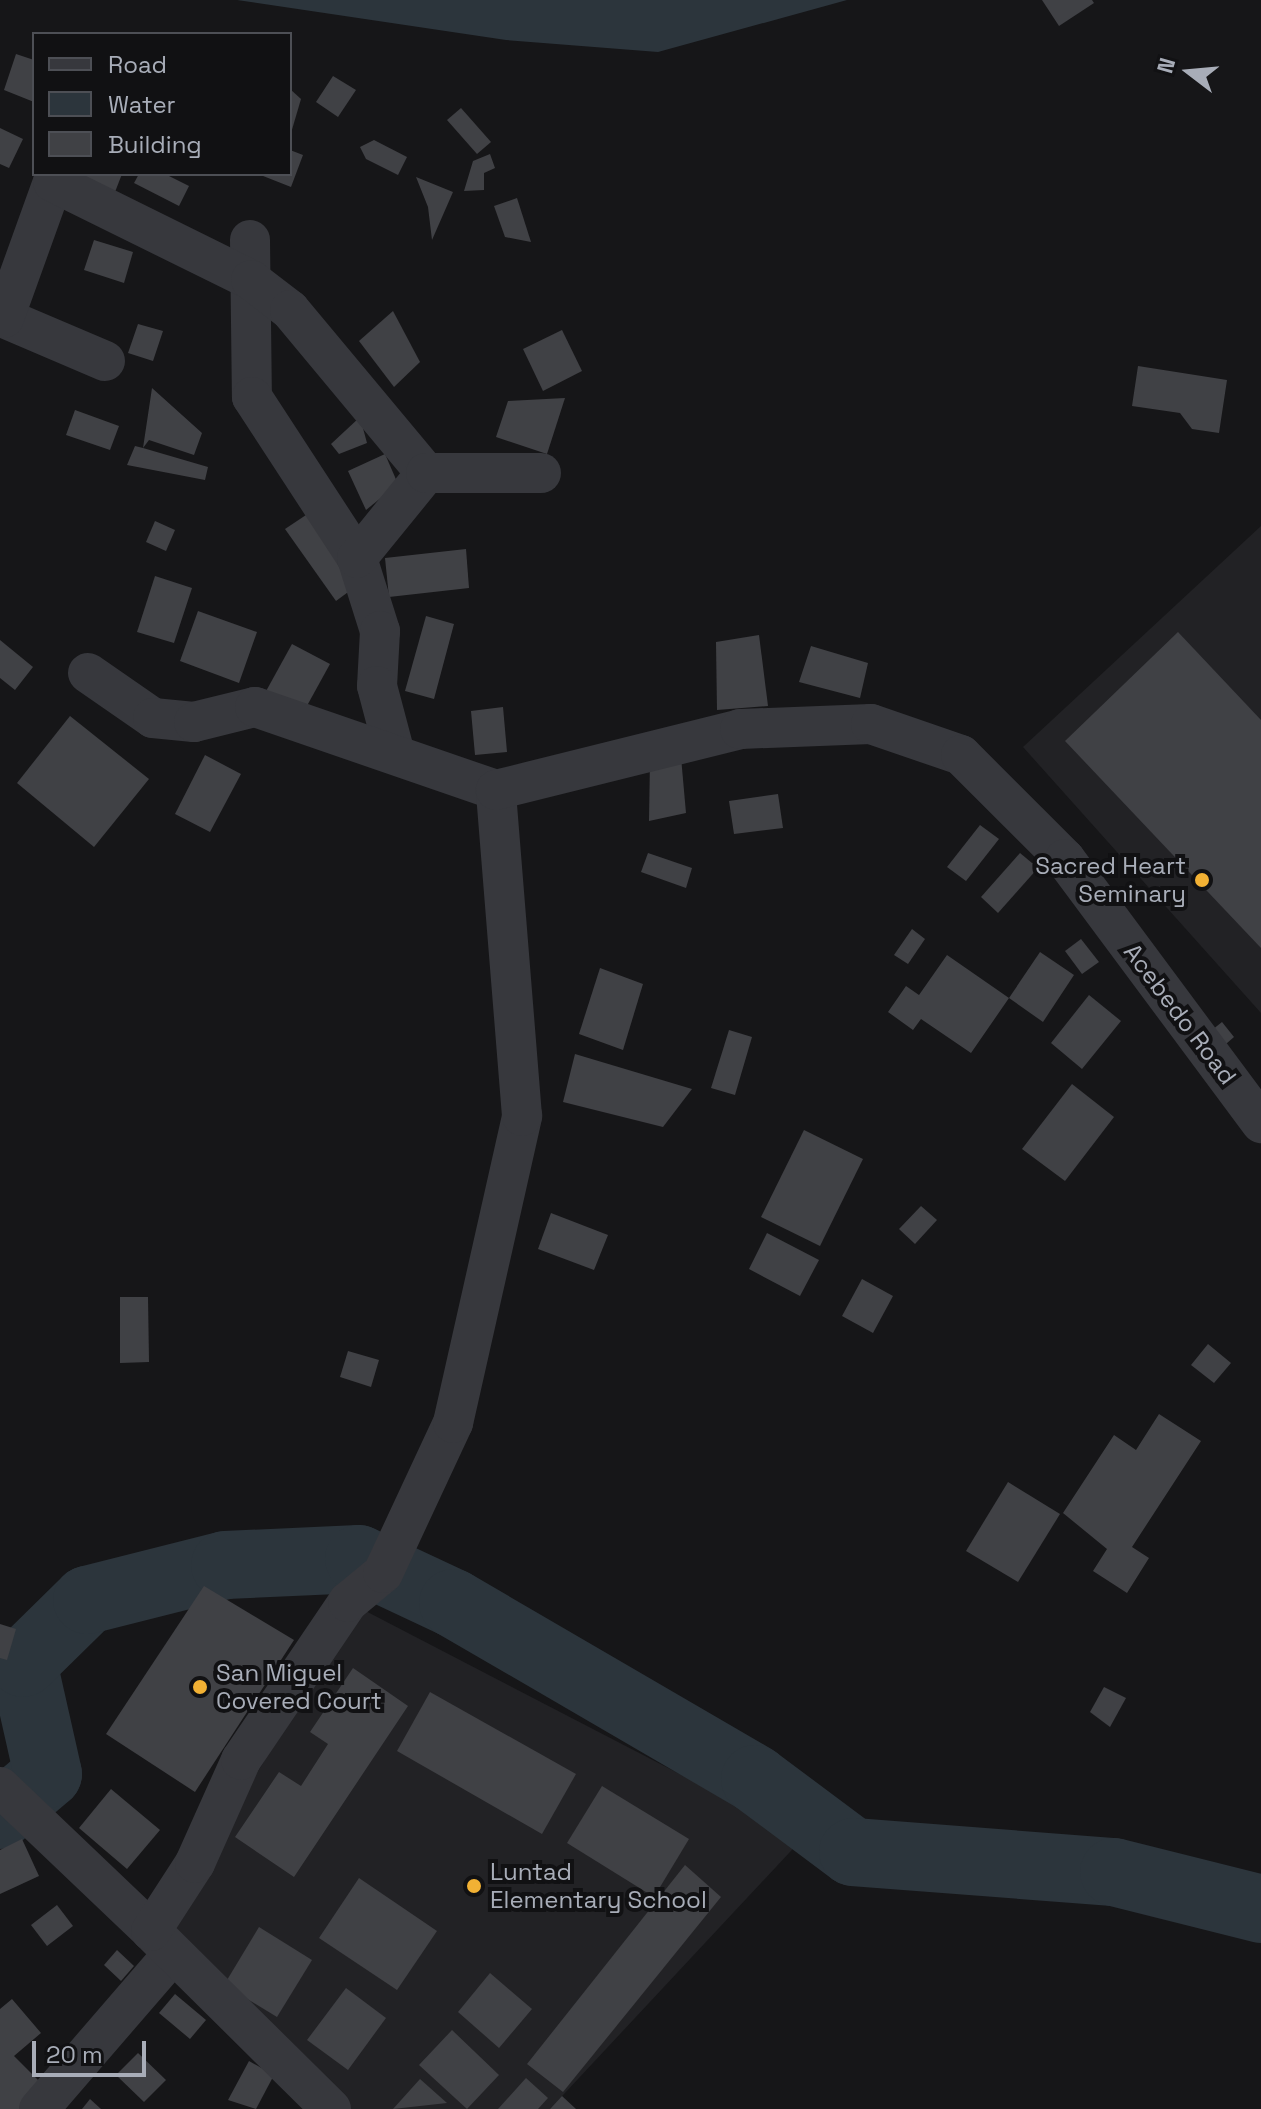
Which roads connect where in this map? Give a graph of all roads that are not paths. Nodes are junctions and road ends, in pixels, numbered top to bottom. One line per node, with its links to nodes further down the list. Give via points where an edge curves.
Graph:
1 (250, 240): 2 (street)
2 (251, 280): 3 (street, via 53,182 4,318); 4 (street, via 290,310); 6 (street, via 252,397)
3 (105, 361)
4 (426, 473): 5 (street); 6 (street)
5 (541, 473)
6 (357, 558): 8 (street, via 380,631 377,686)
7 (88, 673): 8 (street, via 153,718 194,722 255,707)
8 (395, 754): 9 (street)
9 (496, 790): 10 (street, Acebedo Road, via 740,729 871,724 961,755 1065,859); 12 (street, via 522,1116 453,1423 383,1573 348,1602 241,1760)
10 (1261, 1123)
11 (0, 1787): 12 (street)
12 (162, 1943): 13 (street); 14 (street)
13 (39, 2109)
14 (331, 2109)

